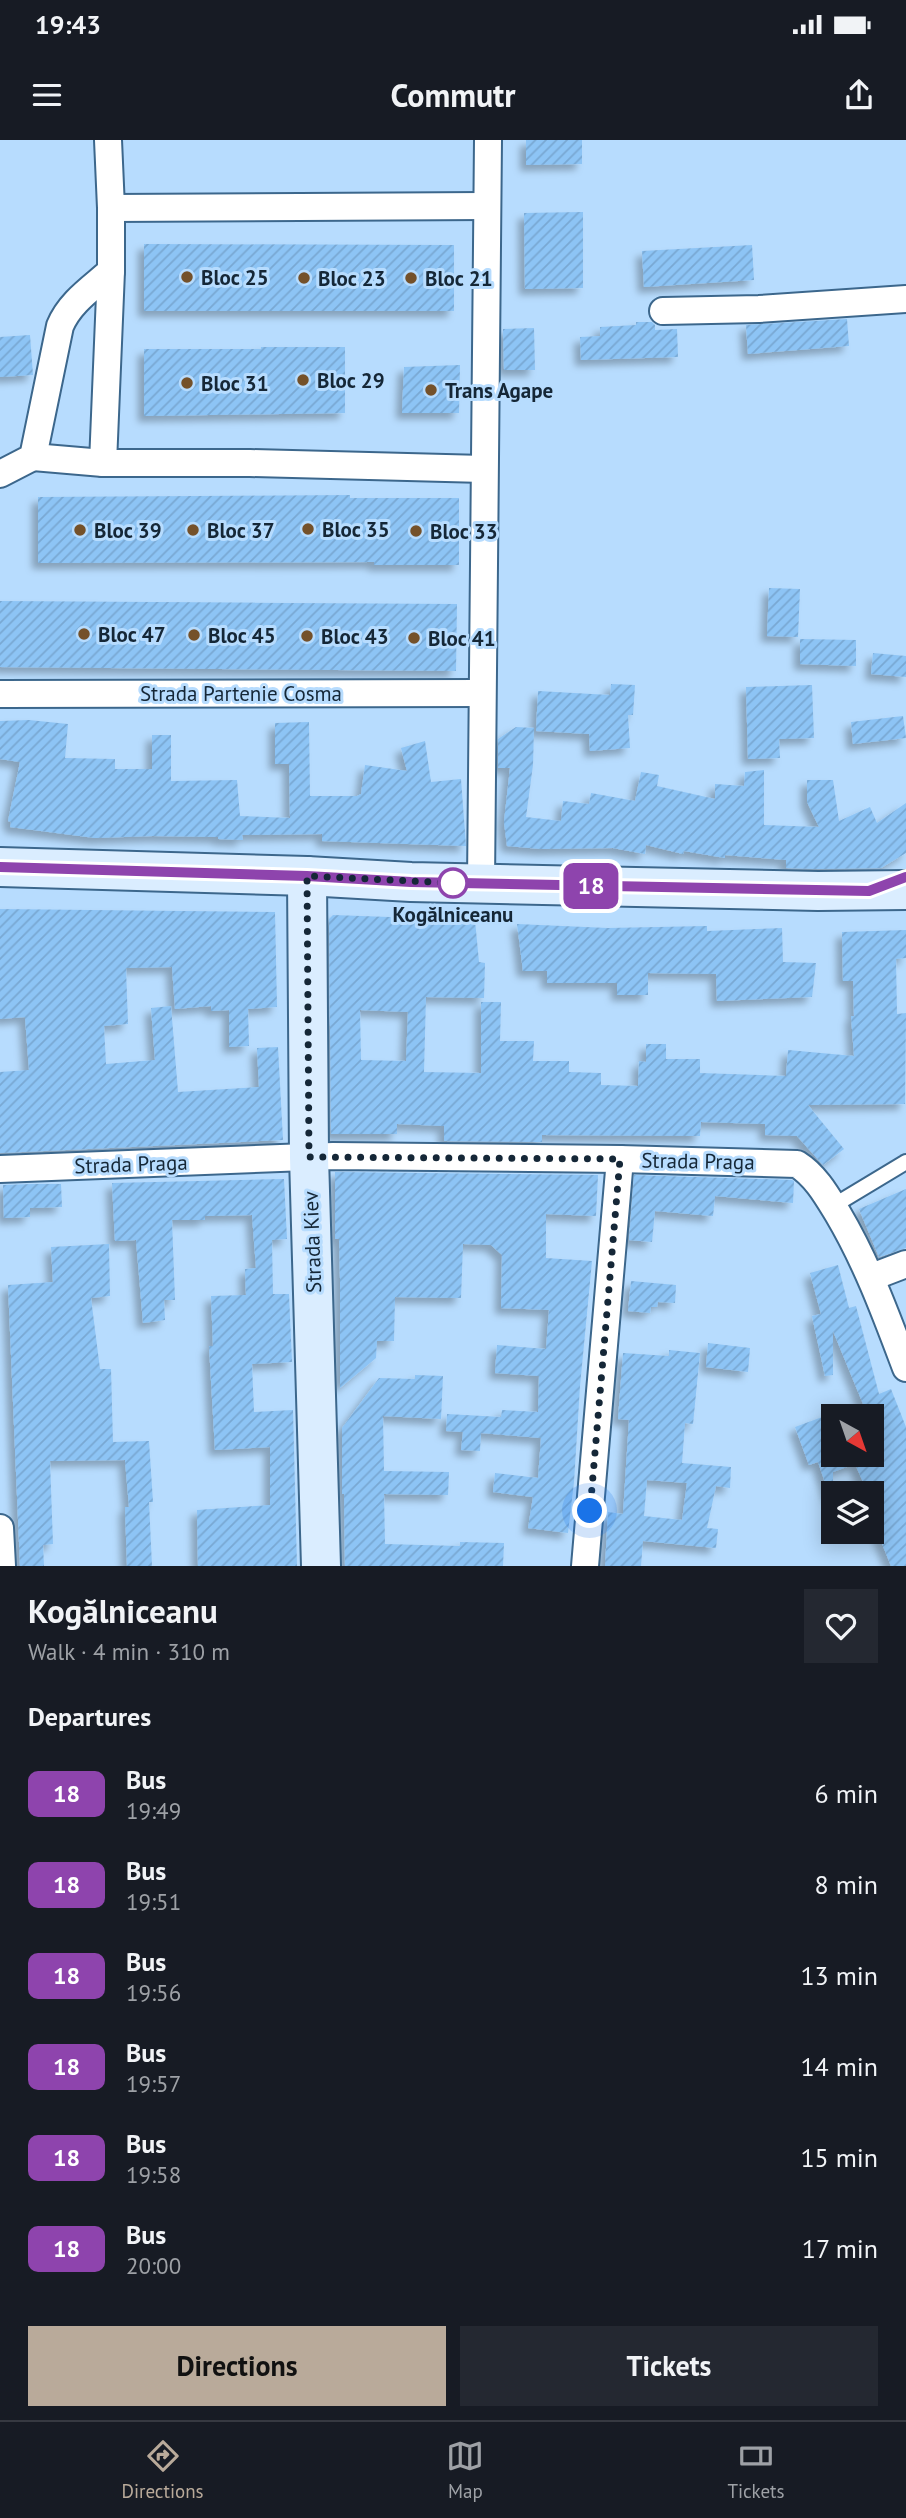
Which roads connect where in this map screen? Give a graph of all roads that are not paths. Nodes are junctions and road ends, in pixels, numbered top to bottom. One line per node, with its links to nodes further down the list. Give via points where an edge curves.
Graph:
1 (108, 140): 4 (street)
2 (488, 140): 3 (street)
3 (486, 206): 4 (street); 10 (street)
4 (111, 208): 5 (street)
5 (111, 271): 8 (street, via 72,304 60,326); 9 (street)
6 (906, 299): 7 (street)
7 (663, 311)
8 (33, 457): 9 (street); 11 (street)
9 (103, 463): 10 (street)
10 (484, 469): 12 (street)
11 (0, 474)
12 (482, 693): 13 (street, Strada Partenie Cosma); 17 (street)
13 (0, 694)
14 (0, 867): 15 (main road)
15 (307, 876): 17 (main road); 19 (main road, Strada Kiev)
16 (906, 877): 18 (main road)
17 (481, 883): 18 (main road)
18 (888, 891)
19 (309, 1157): 20 (street, Strada Praga); 22 (street, Strada Praga); 29 (main road, Strada Kiev)
20 (620, 1159): 23 (street, Strada Praga, via 797,1164); 30 (street)
21 (906, 1162): 23 (lane)
22 (0, 1169)
23 (833, 1206): 25 (street, Strada Praga)
24 (906, 1264): 25 (street)
25 (872, 1277): 26 (street, Strada Praga)
26 (906, 1368)
27 (0, 1528): 28 (street)
28 (2, 1566)
29 (321, 1566)
30 (585, 1566)

